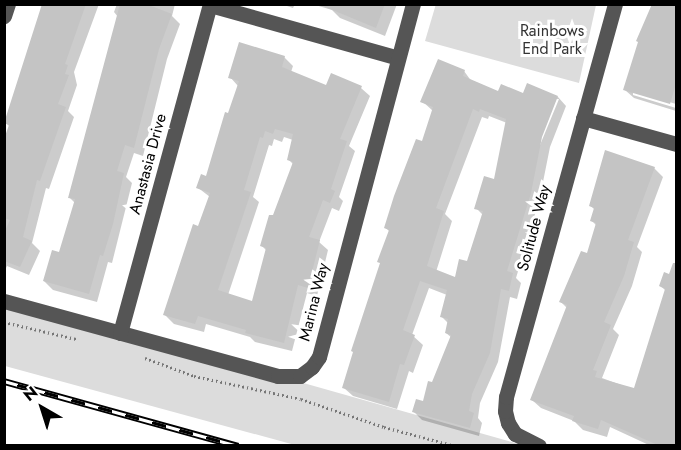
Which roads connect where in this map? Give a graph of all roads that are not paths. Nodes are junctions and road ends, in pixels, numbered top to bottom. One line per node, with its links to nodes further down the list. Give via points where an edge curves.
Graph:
1 (8, 4): 5 (street)
2 (413, 4): 6 (street, Marina Way)
3 (615, 4): 7 (street, Solitude Way)
4 (210, 5): 6 (street); 10 (street, Anastasia Drive)
5 (4, 16)
6 (398, 58): 10 (street, Marina Way, via 319,357 312,367 300,376 278,376)
7 (583, 118): 8 (street); 11 (street, Solitude Way, via 506,398 505,411 512,429)
8 (676, 144)
9 (4, 301): 10 (street, Marina Way)
10 (120, 333)
11 (539, 446)

